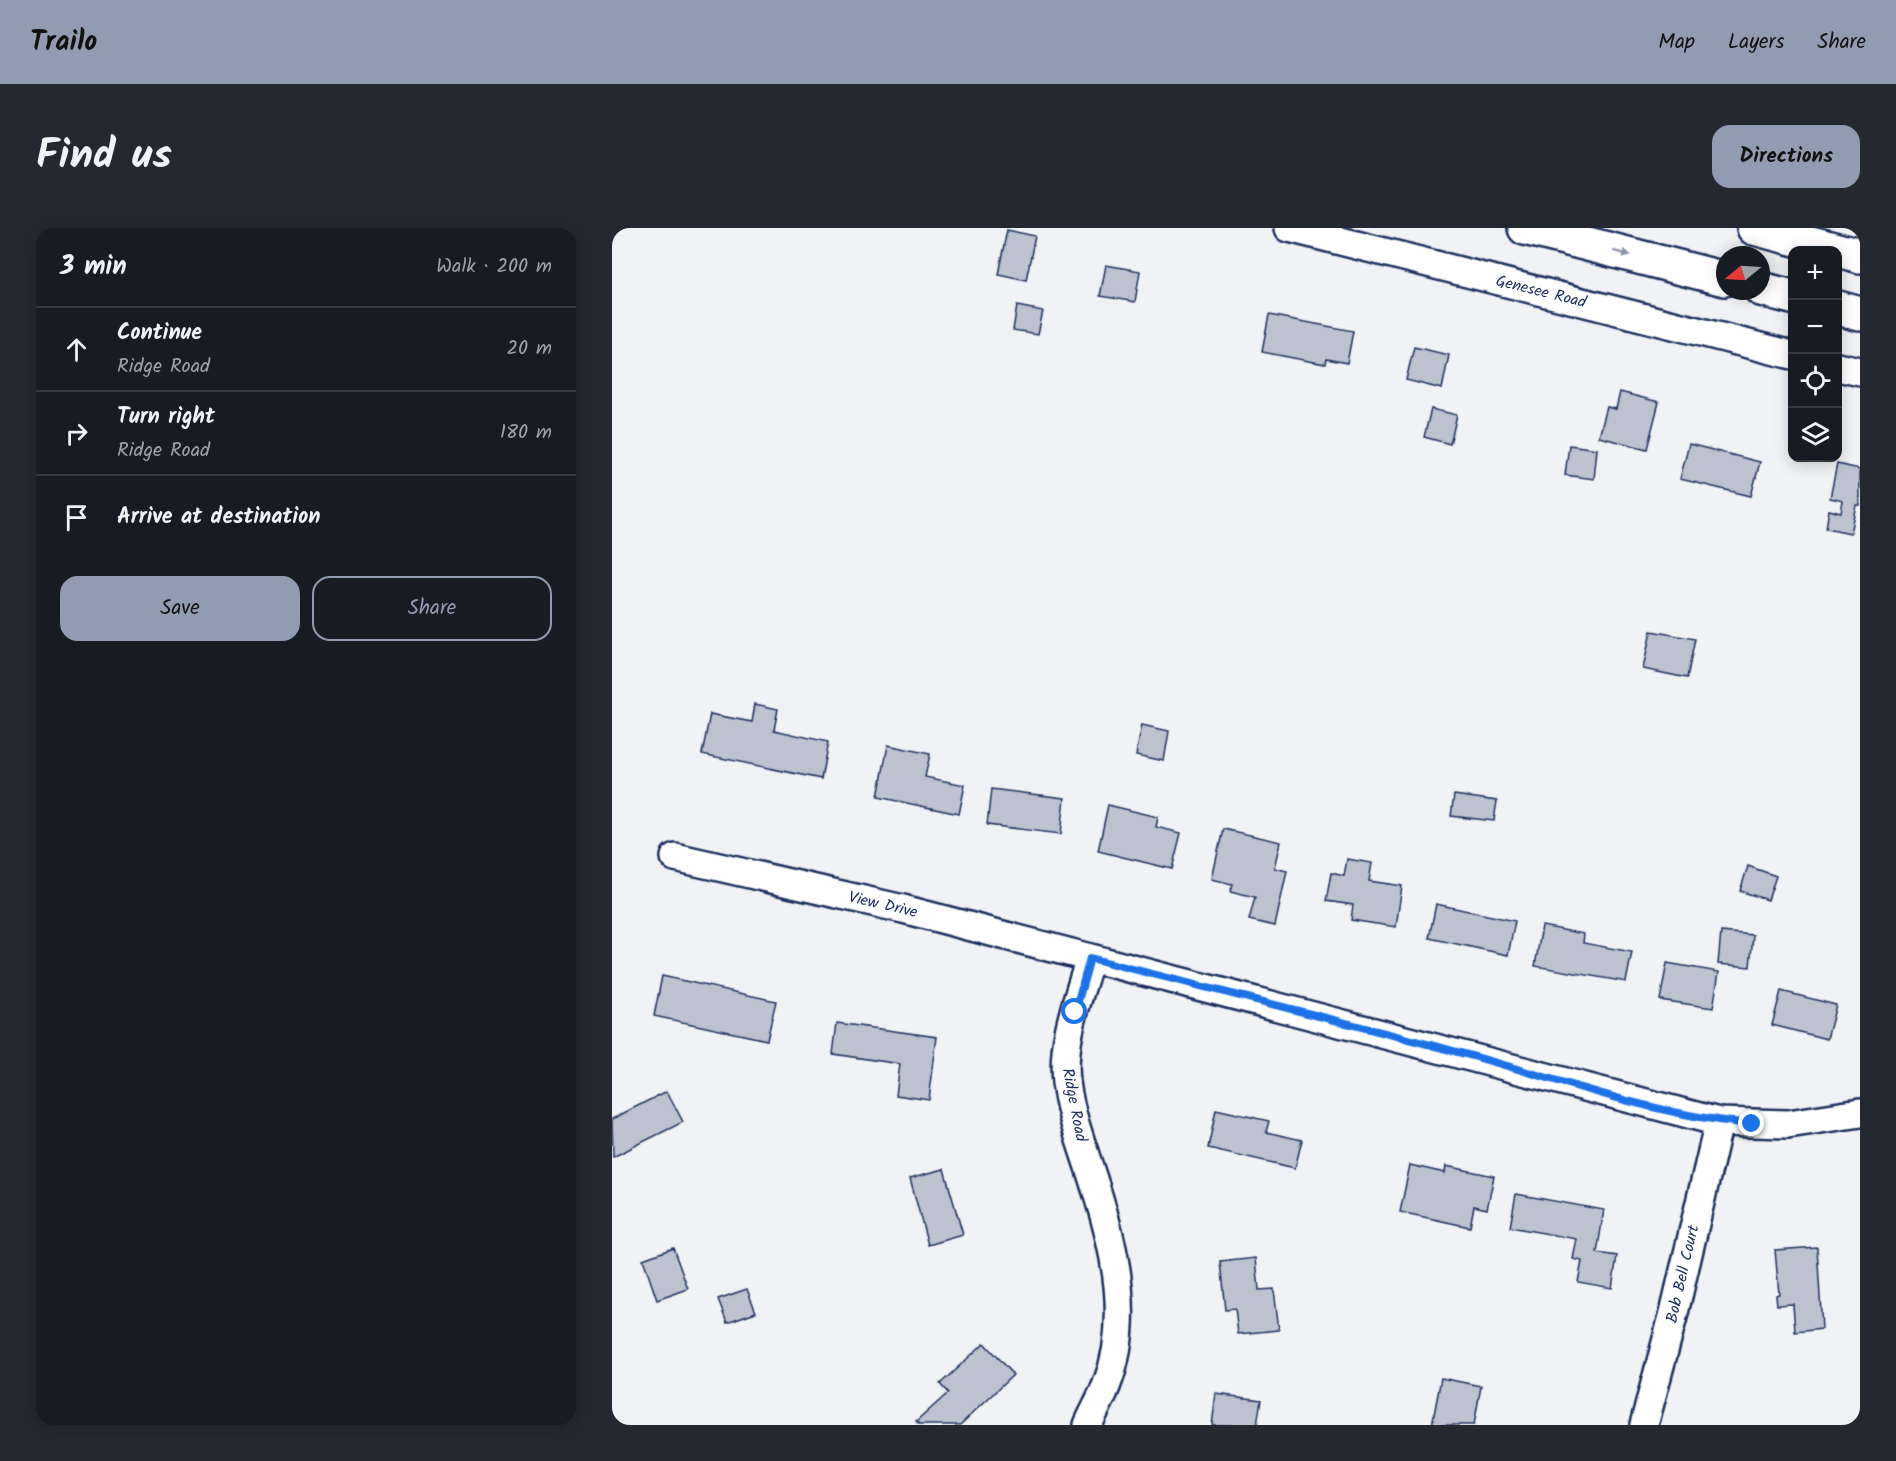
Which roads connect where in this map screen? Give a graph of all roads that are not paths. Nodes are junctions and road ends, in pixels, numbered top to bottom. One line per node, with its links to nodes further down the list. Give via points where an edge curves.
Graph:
1 (1289, 228): 10 (street, Genesee Road)
2 (1525, 228): 5 (main road, one-way to 5)
3 (1754, 228): 4 (main road)
4 (1860, 256)
5 (1716, 277)
6 (1770, 291): 7 (main road)
7 (1788, 296)
8 (1842, 309): 9 (main road)
9 (1860, 314)
10 (1788, 354)
11 (1842, 368): 12 (street)
12 (1860, 372)
13 (675, 857): 14 (street, View Drive, via 903,909)
14 (1090, 958): 16 (street); 17 (street, Ridge Road, via 1065,1052 1066,1082 1117,1265 1120,1323 1108,1382)
15 (1860, 1113): 16 (street, via 1788,1124)
16 (1719, 1122): 18 (street, Bob Bell Court)
17 (1088, 1425)
18 (1644, 1425)

